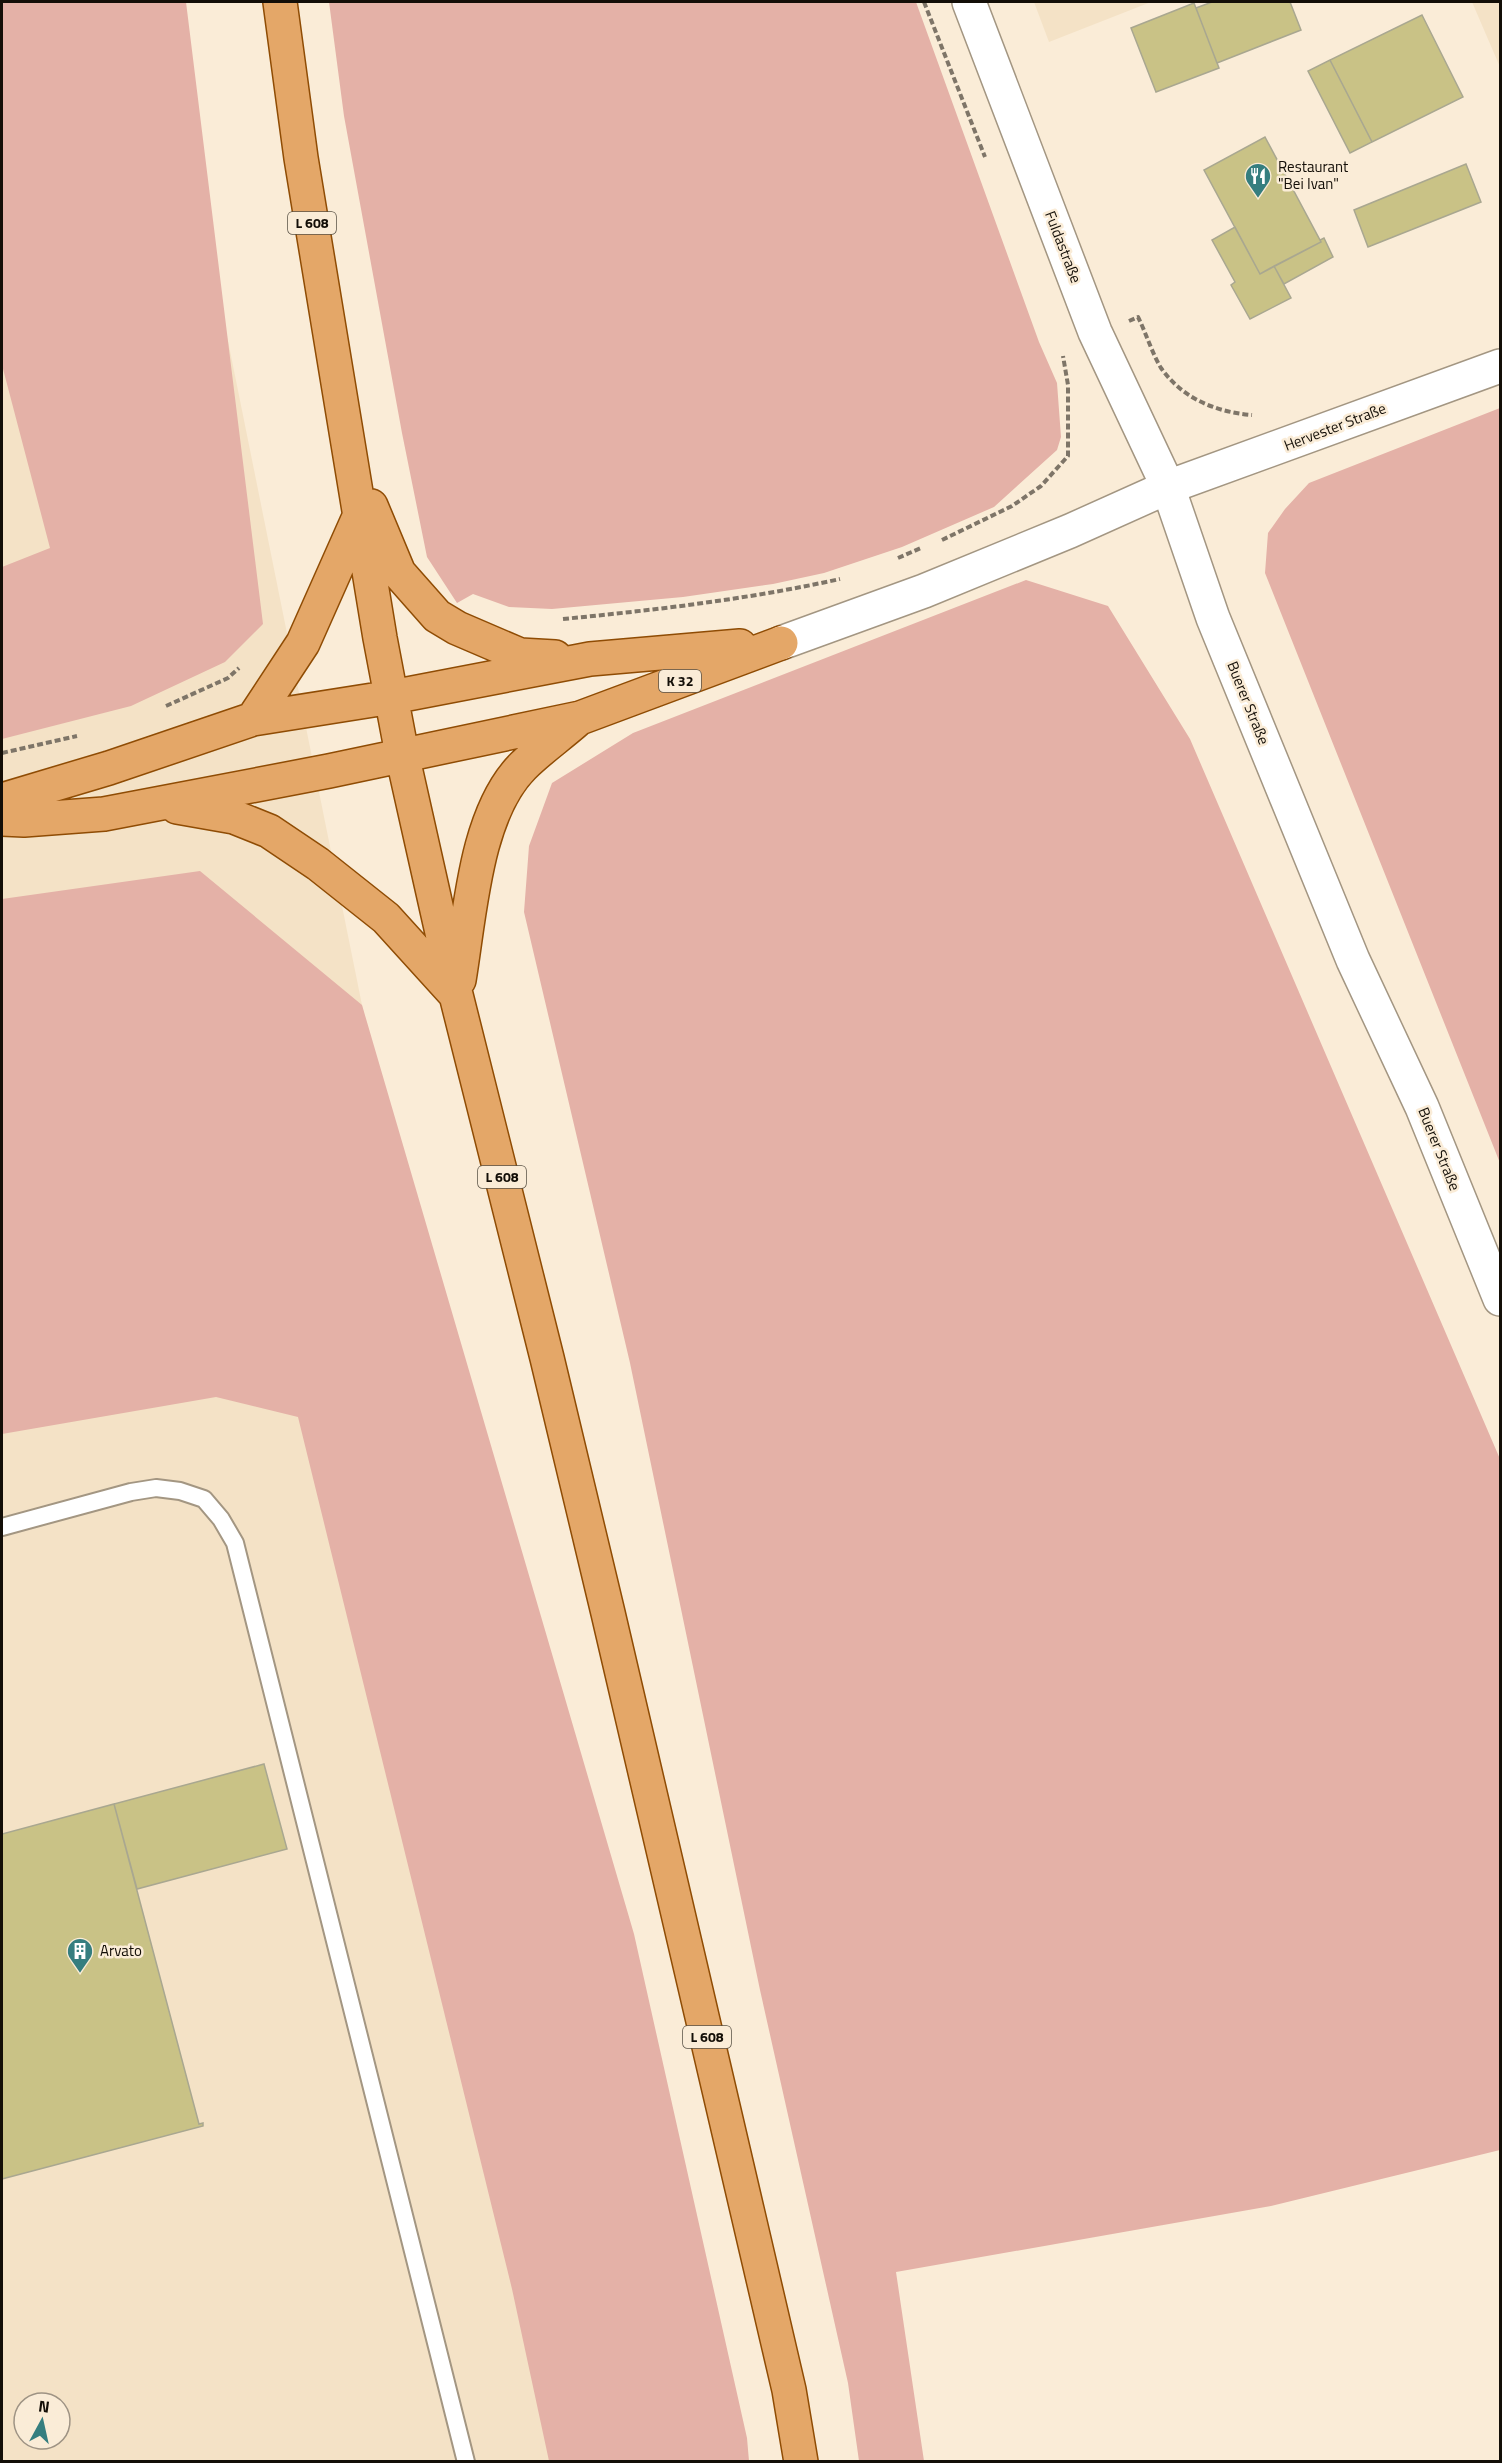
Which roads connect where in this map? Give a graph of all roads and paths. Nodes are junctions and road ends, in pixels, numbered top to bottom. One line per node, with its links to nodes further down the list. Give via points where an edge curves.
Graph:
1 (280, 2): 6 (main road, L 608, via 301,158)
2 (969, 2): 3 (street, Fuldastraße)
3 (1095, 332): 5 (path, via 1138,317 1161,367 1178,387 1195,401 1213,408); 7 (street, Fuldastraße); 9 (path, via 1061,347 1068,385 1068,456 1041,486 1012,506)
4 (1500, 366): 7 (street, Hervester Straße)
5 (1258, 416)
6 (349, 444): 8 (main road, L 608); 15 (main road, via 399,573 437,616 520,655)
7 (1168, 487): 14 (street, K 32, via 934,587); 28 (street, Buerer Straße, via 1213,618 1353,960 1422,1107)
8 (359, 517): 17 (main road, L 608); 20 (main road, via 303,643)
9 (939, 542)
10 (929, 546): 11 (path)
11 (887, 562)
12 (845, 578): 13 (path, via 785,591)
13 (557, 619)
14 (781, 643): 15 (main road); 19 (main road, K 32)
15 (590, 659): 17 (main road)
16 (242, 665): 18 (path, via 228,678)
17 (392, 696): 20 (main road); 23 (main road, L 608)
18 (164, 707)
19 (580, 718): 23 (main road, K 32); 27 (main road, via 522,767 491,815 483,840)
20 (253, 719): 24 (main road)
21 (78, 735): 22 (path)
22 (2, 753)
23 (402, 754): 25 (main road); 27 (main road, L 608)
24 (2, 800)
25 (157, 803): 26 (main road, via 104,814); 27 (main road, via 234,817 269,831 386,918)
26 (2, 819)
27 (456, 995): 31 (main road, L 608, via 603,1589 789,2390)
28 (1500, 1299)
29 (2, 1527): 30 (lane, via 156,1488 204,1499 235,1543)
30 (466, 2462)
31 (801, 2462)

